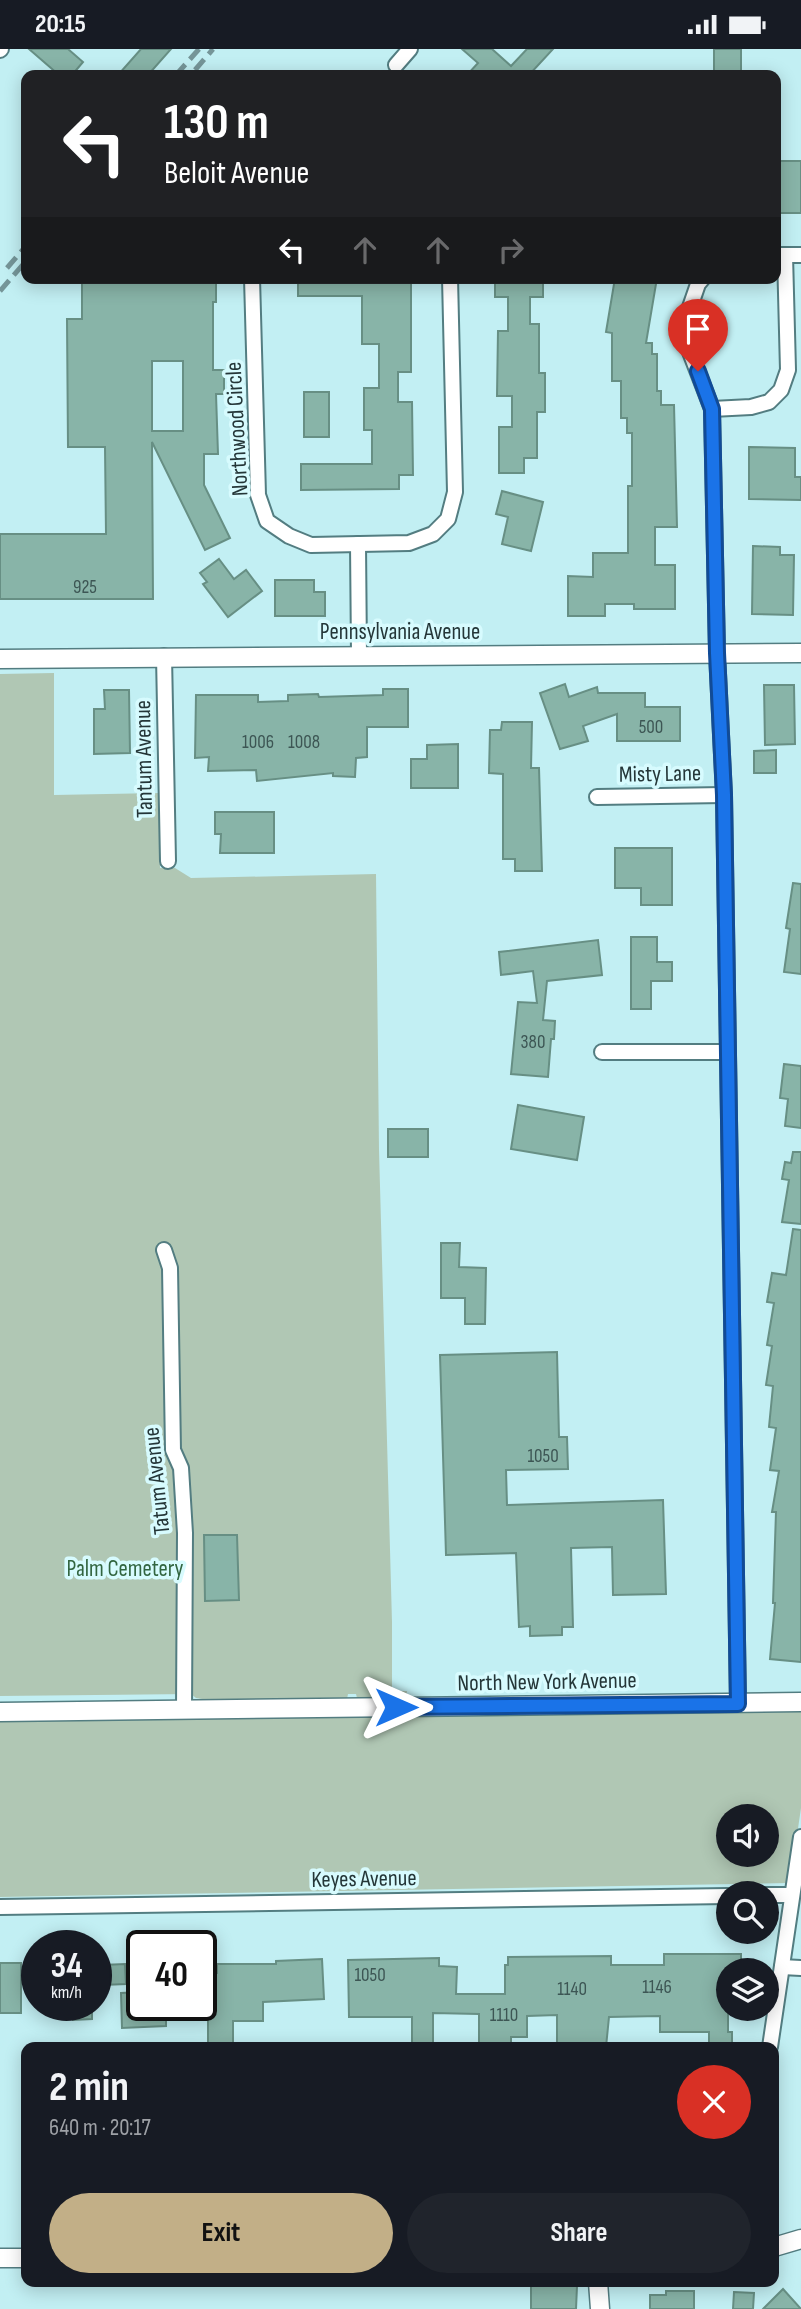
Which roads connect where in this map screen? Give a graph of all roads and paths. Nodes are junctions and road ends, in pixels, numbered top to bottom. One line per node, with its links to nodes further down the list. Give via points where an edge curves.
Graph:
1 (410, 49): 2 (street)
2 (396, 65)
3 (781, 255): 4 (street)
4 (801, 255)
5 (781, 269): 9 (street, via 788,370 781,390 769,402 751,407)
6 (252, 284): 10 (street, Northwood Circle, via 258,495 267,521 311,545)
7 (450, 284): 10 (street, Northwood Circle, via 454,492 448,519 433,534 409,543)
8 (698, 284): 9 (street, via 688,313 690,352)
9 (712, 409): 11 (street)
10 (358, 544): 14 (street)
11 (717, 653): 12 (street, Pennsylvania Avenue); 14 (street, Pennsylvania Avenue); 16 (street)
12 (801, 653)
13 (164, 656): 14 (street, Pennsylvania Avenue); 15 (street, Pennsylvania Avenue); 18 (street, Tantum Avenue)
14 (359, 656)
15 (0, 659)
16 (724, 795): 17 (street, Misty Lane); 20 (street)
17 (597, 797)
18 (168, 861)
19 (603, 1052): 20 (street)
20 (728, 1052): 23 (street)
21 (164, 1250): 24 (street, Tatum Avenue, via 170,1268 173,1450 181,1468 185,1533)
22 (801, 1702): 23 (street, North New York Avenue)
23 (738, 1704): 24 (street, North New York Avenue)
24 (184, 1710): 25 (street, North New York Avenue)
25 (0, 1712)
26 (801, 1837): 28 (street)
27 (779, 1895): 28 (street)
28 (792, 1895): 31 (street)
29 (716, 1896): 30 (street, Keyes Avenue)
30 (0, 1907)
31 (782, 1967): 32 (street); 33 (street)
32 (801, 1968)
33 (770, 2042)
34 (801, 2239): 35 (street)
35 (779, 2246)
36 (21, 2257): 37 (street)
37 (0, 2258)
38 (598, 2287): 39 (street)
39 (600, 2309)

